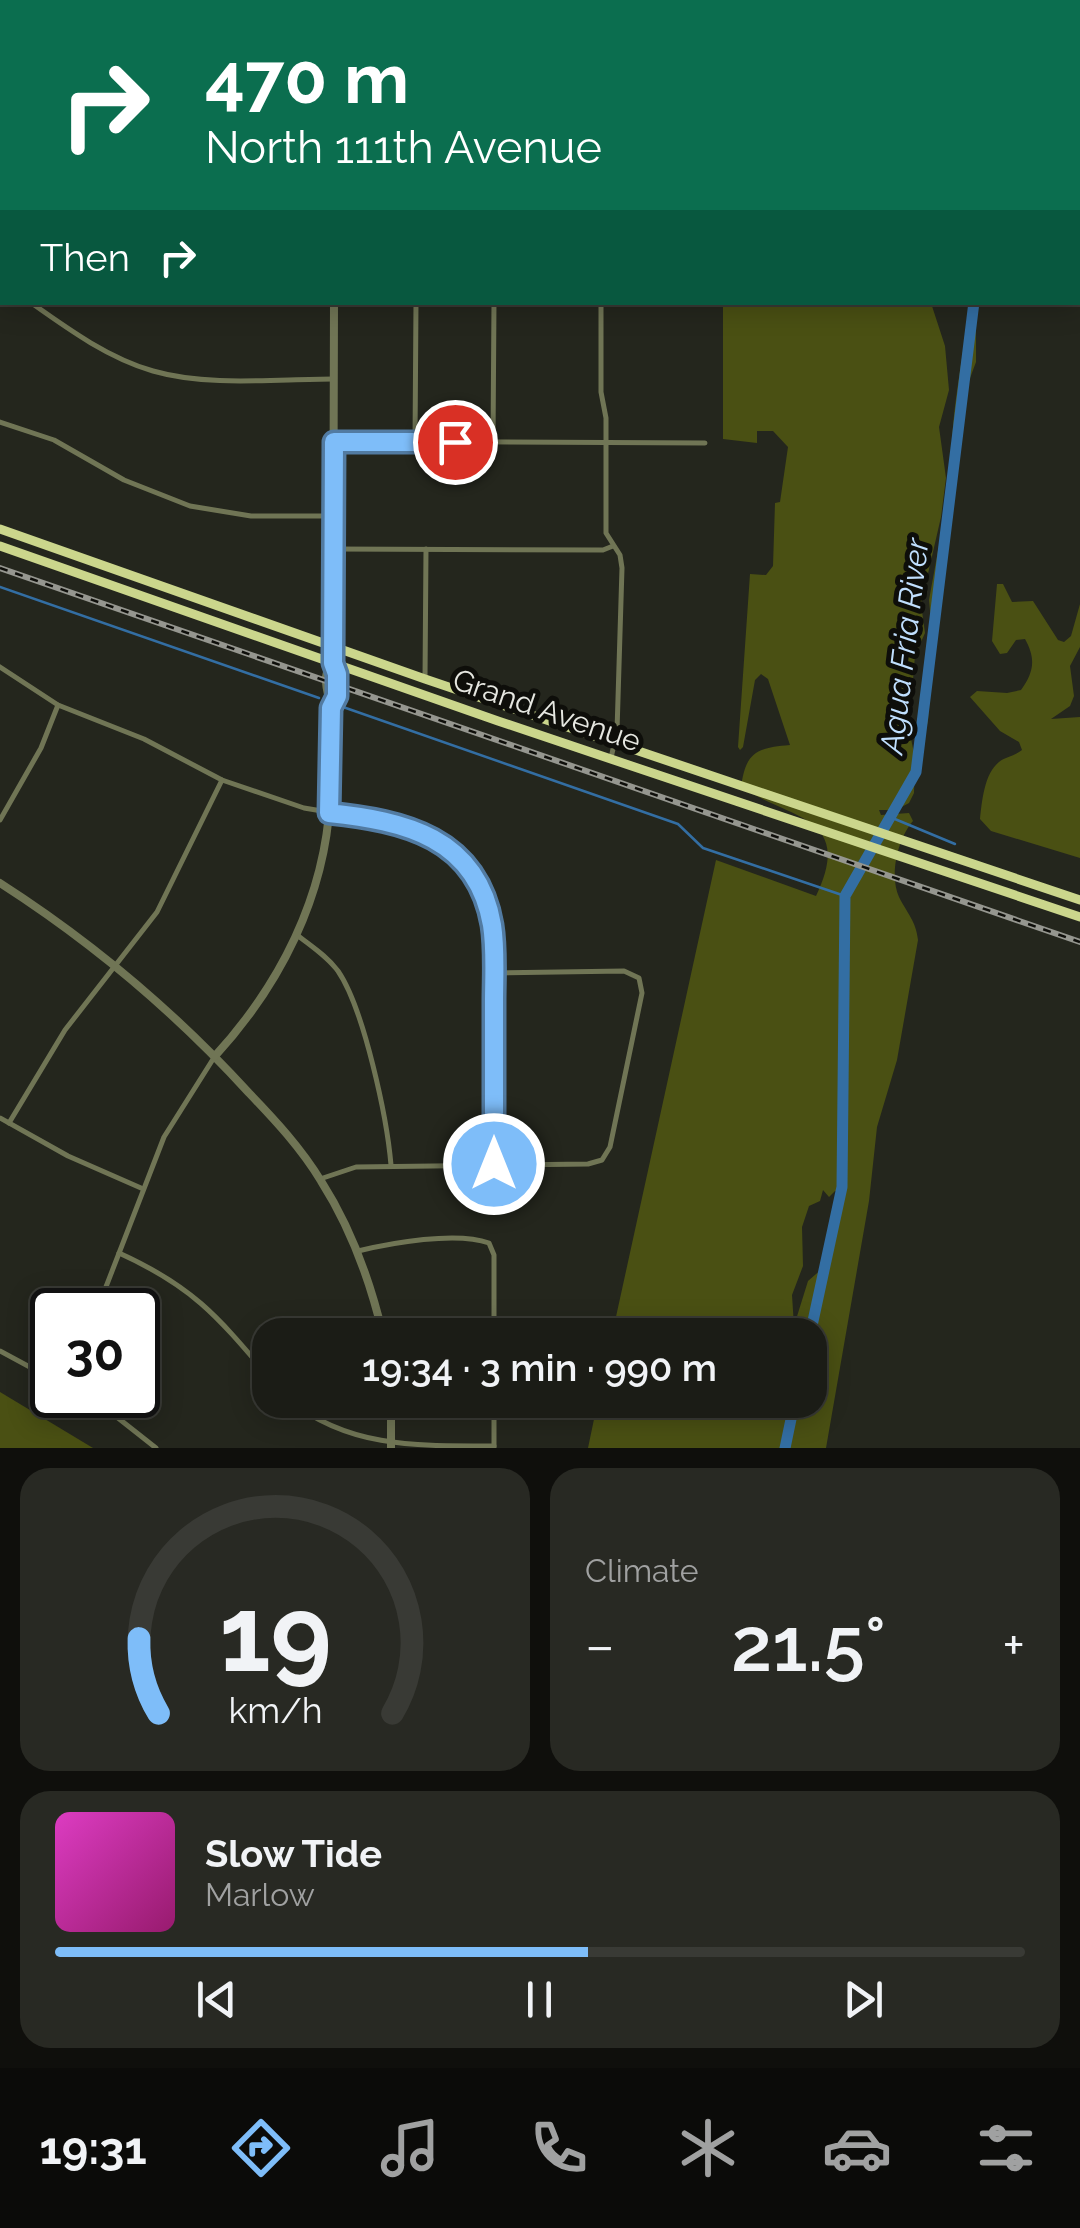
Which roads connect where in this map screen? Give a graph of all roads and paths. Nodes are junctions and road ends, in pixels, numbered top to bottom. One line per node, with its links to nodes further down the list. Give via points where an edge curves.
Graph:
1 (35, 305): 6 (street, via 106,352 153,371)
2 (334, 305): 6 (street)
3 (416, 305): 9 (street)
4 (494, 305): 10 (street)
5 (601, 305): 11 (street)
6 (334, 378): 8 (street)
7 (0, 422): 13 (street, via 54,440 124,480 190,506 251,516)
8 (334, 442): 9 (street); 13 (street)
9 (415, 442): 10 (street)
10 (493, 442): 11 (street)
11 (606, 443): 12 (street); 16 (street, via 606,533)
12 (705, 444)
13 (333, 516): 17 (street)
14 (0, 529): 19 (highway, Grand Avenue)
15 (0, 546): 20 (highway, Grand Avenue)
16 (613, 546): 18 (street); 24 (street, via 622,558)
17 (333, 549): 18 (street); 19 (street)
18 (426, 549): 22 (street)
19 (333, 646): 20 (street); 22 (highway, Grand Avenue)
20 (333, 663): 25 (highway, Grand Avenue); 27 (street)
21 (0, 667): 23 (street)
22 (425, 679): 24 (highway, Grand Avenue)
23 (58, 704): 26 (street, via 144,738); 28 (street)
24 (616, 744): 25 (street); 30 (highway, Grand Avenue)
25 (611, 758): 31 (highway, Grand Avenue)
26 (222, 780): 27 (street); 33 (street, via 162,902)
27 (329, 813): 32 (street); 34 (street, via 406,826 456,855 488,907)
28 (0, 820)
29 (0, 883): 33 (street)
30 (1080, 900)
31 (1080, 917)
32 (297, 936): 35 (street, via 248,1020); 38 (street, via 329,960 350,992 386,1120)
33 (114, 966): 35 (street); 37 (street, via 65,1030)
34 (494, 972): 39 (street); 39 (street, via 624,971 639,978 642,993 602,1160)
35 (216, 1056): 40 (street); 41 (street, via 172,1122)
36 (0, 1118): 37 (street)
37 (9, 1123): 41 (street)
38 (391, 1164): 39 (street); 40 (street)
39 (494, 1164)
40 (320, 1179): 42 (street)
41 (142, 1188): 43 (street)
42 (358, 1251): 45 (street); 46 (street, via 402,1241 488,1243 494,1254)
43 (119, 1253): 44 (street); 48 (street, via 189,1292)
44 (105, 1288)
45 (378, 1318)
46 (494, 1318)
47 (0, 1351): 49 (street)
48 (252, 1355)
49 (30, 1367)
50 (114, 1418): 56 (street)
51 (309, 1418): 54 (street, via 354,1440)
52 (391, 1418): 54 (street)
53 (494, 1418): 55 (street)
54 (391, 1447): 55 (street)
55 (494, 1447)
56 (156, 1448)

